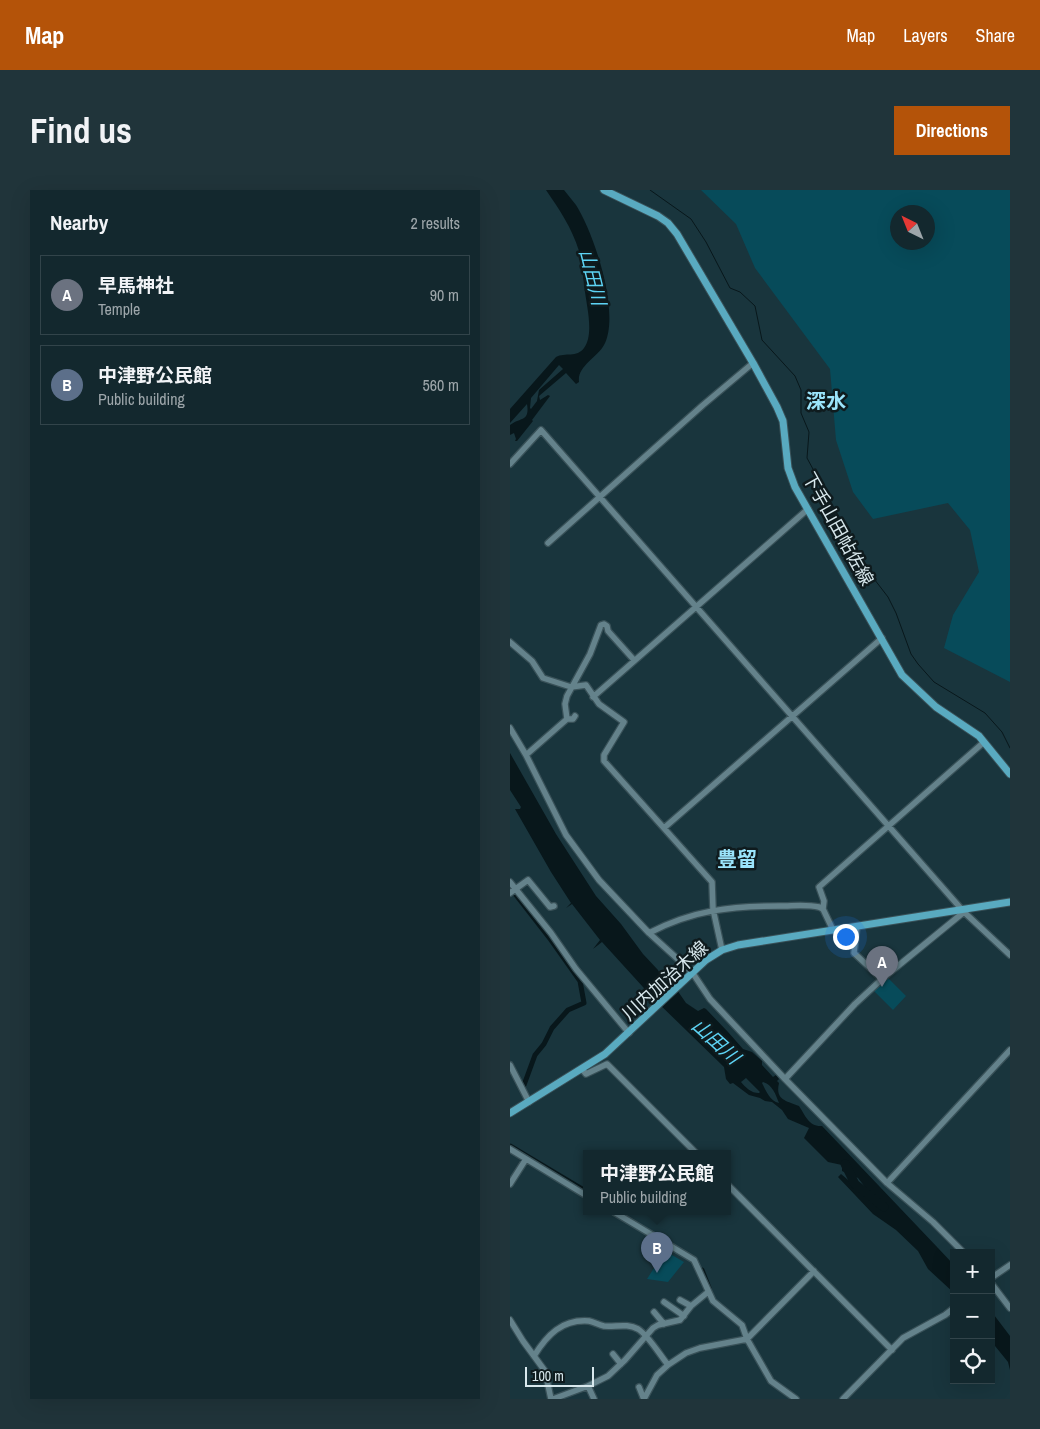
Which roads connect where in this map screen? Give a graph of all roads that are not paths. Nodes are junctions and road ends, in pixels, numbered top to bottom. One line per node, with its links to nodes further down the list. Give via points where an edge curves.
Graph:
1 (604, 190): 2 (main road, 下手山田帖佐線, via 668,223)
2 (753, 363): 4 (street); 5 (main road, 下手山田帖佐線, via 783,421 788,468)
3 (510, 464): 4 (street, via 541,430)
4 (599, 498): 6 (street); 7 (street)
5 (808, 509): 7 (street); 8 (main road, 下手山田帖佐線)
6 (548, 543)
7 (696, 607): 10 (street); 14 (street)
8 (882, 638): 14 (street); 17 (main road, 下手山田帖佐線, via 902,675 936,707)
9 (510, 642): 11 (street, via 532,661 543,678)
10 (634, 660): 11 (street, via 607,626 601,625 590,654); 12 (street)
11 (571, 687): 12 (street, via 586,685); 15 (street, via 565,704)
12 (593, 697): 21 (street, via 624,722 604,755 604,761)
13 (575, 716): 15 (street)
14 (791, 716): 20 (street); 21 (street)
15 (567, 719): 18 (street)
16 (510, 728): 18 (street)
17 (984, 742): 19 (main road, 下手山田帖佐線); 20 (street)
18 (526, 755): 31 (street, via 566,835 599,880)
19 (1010, 774)
20 (889, 826): 26 (street, via 819,887 824,900); 28 (street)
21 (664, 828): 27 (street, via 712,882)
22 (510, 882): 23 (street)
23 (513, 891): 25 (street, via 528,880 550,908); 36 (street, via 551,933 576,969)
24 (1010, 902): 28 (main road, 川内加治木線)
25 (554, 906)
26 (822, 909): 27 (street, via 814,906 754,906); 30 (street)
27 (713, 910): 31 (street); 32 (street)
28 (963, 911): 29 (main road, 川内加治木線); 33 (street); 35 (street)
29 (857, 926): 30 (main road, 川内加治木線); 35 (street, via 854,953)
30 (834, 930): 32 (main road, 川内加治木線)
31 (649, 933): 34 (street)
32 (722, 950): 34 (main road, 川内加治木線)
33 (1010, 955)
34 (691, 973): 36 (main road, 川内加治木線); 41 (street, via 710,999)
35 (882, 979): 41 (street)
36 (629, 1032): 39 (main road, 川内加治木線)
37 (1010, 1050): 47 (street)
38 (510, 1066): 40 (street)
39 (582, 1069): 42 (main road, 川内加治木線); 45 (street, via 586,1074 607,1064)
40 (512, 1073): 42 (street)
41 (785, 1079): 47 (street)
42 (529, 1102): 43 (main road, 川内加治木線)
43 (510, 1114)
44 (510, 1149): 46 (street)
45 (693, 1150)
46 (526, 1159): 48 (street); 50 (street)
47 (888, 1183): 52 (street)
48 (510, 1184)
49 (731, 1188): 54 (street)
50 (583, 1194)
51 (619, 1215): 57 (street, via 694,1260)
52 (960, 1249)
53 (1010, 1265): 55 (street)
54 (814, 1272): 68 (street); 69 (street)
55 (995, 1275)
56 (995, 1288): 61 (street)
57 (708, 1292): 60 (street); 68 (street, via 716,1305 739,1321)
58 (680, 1300): 60 (street)
59 (664, 1302): 64 (street)
60 (691, 1306): 64 (street)
61 (1010, 1308)
62 (950, 1311): 69 (street, via 903,1338)
63 (654, 1312): 66 (street)
64 (684, 1316): 66 (street, via 677,1322)
65 (510, 1320): 71 (street)
66 (664, 1324): 67 (street, via 658,1325)
67 (646, 1337): 71 (street, via 631,1326 603,1326 578,1321 556,1328); 72 (street); 73 (street)
68 (747, 1339): 73 (street, via 700,1348); 79 (street, via 771,1381)
69 (892, 1350): 80 (street)
70 (613, 1354): 72 (street)
71 (534, 1356): 77 (street, via 545,1371)
72 (621, 1364): 74 (street, via 608,1376)
73 (668, 1365): 76 (street, via 657,1375)
74 (588, 1386): 77 (street); 78 (street)
75 (639, 1387): 76 (street)
76 (643, 1398)
77 (552, 1399)
78 (594, 1399)
79 (796, 1399)
80 (843, 1399)

